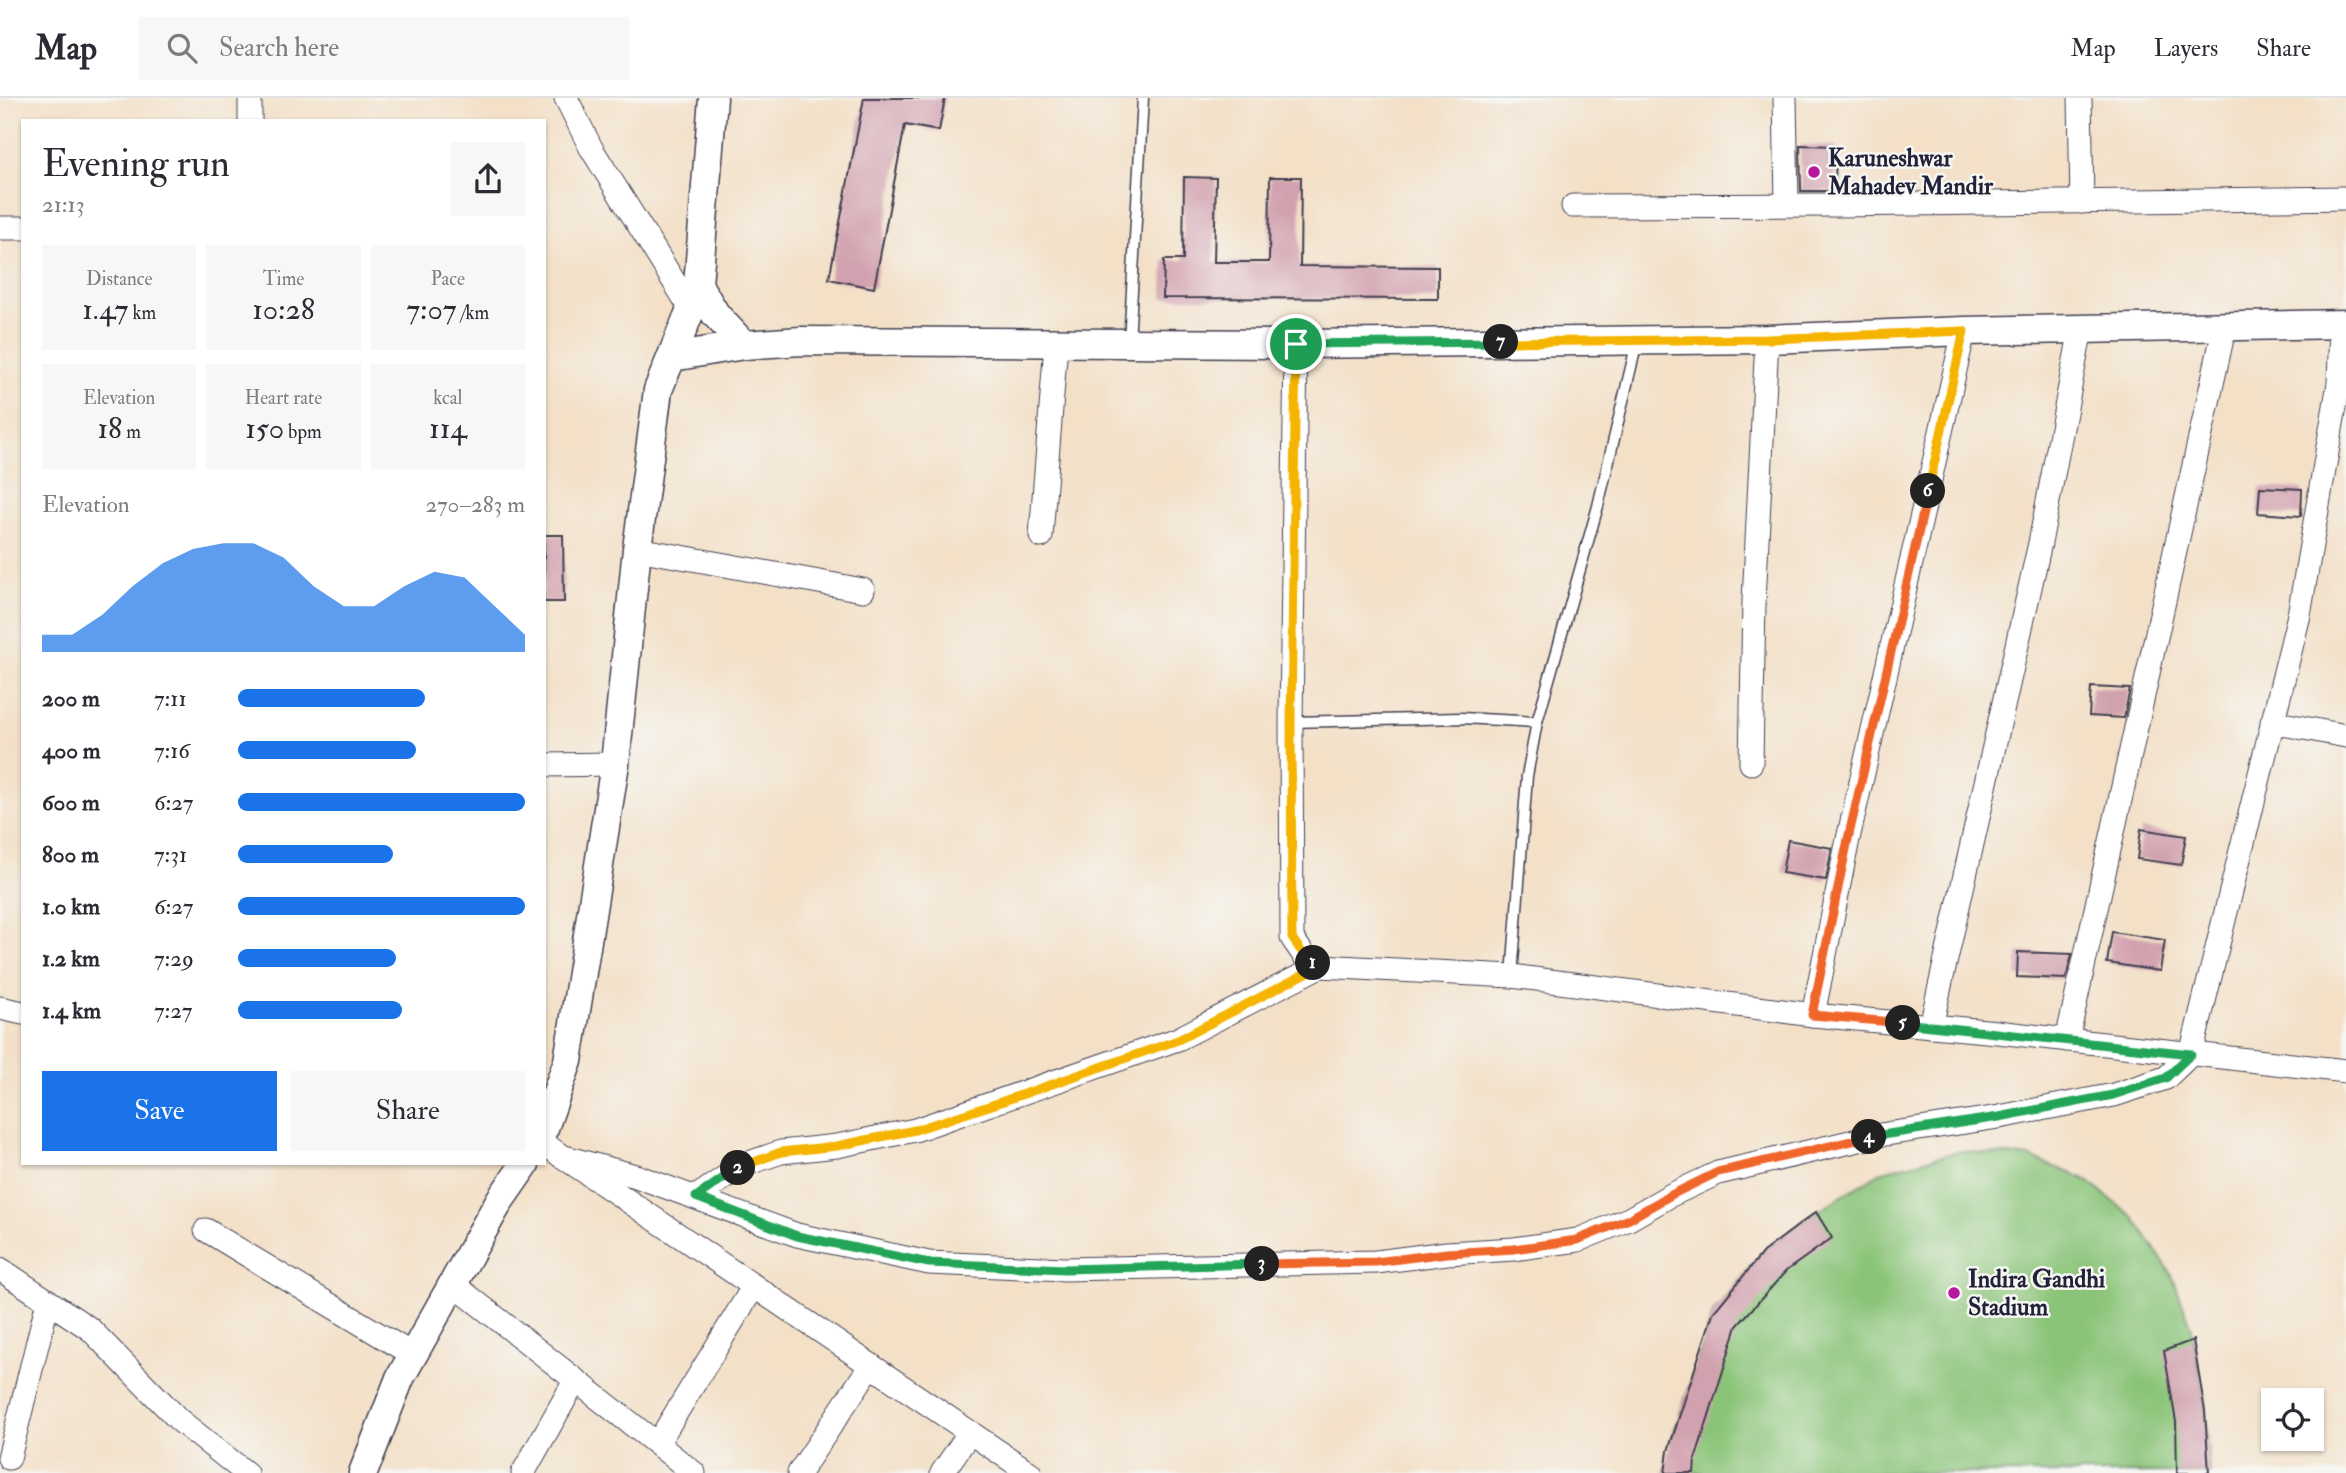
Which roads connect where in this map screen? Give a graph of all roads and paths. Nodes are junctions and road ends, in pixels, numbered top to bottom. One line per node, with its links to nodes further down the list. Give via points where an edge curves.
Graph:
1 (250, 98): 7 (street)
2 (566, 98): 14 (street, via 591,148)
3 (713, 98): 14 (street)
4 (1143, 98): 22 (lane)
5 (1785, 98): 10 (street)
6 (2080, 98): 9 (street)
7 (250, 119)
8 (2346, 198): 9 (street)
9 (2082, 202): 10 (street)
10 (1787, 204): 11 (street)
11 (1573, 206)
12 (0, 228): 13 (street)
13 (21, 228)
14 (694, 297): 24 (street); 25 (street)
15 (2344, 324): 16 (street); 31 (street, via 2337,397 2298,615)
16 (2225, 325): 17 (street); 42 (street)
17 (2081, 329): 18 (street); 41 (street, via 2040,543)
18 (1964, 331): 19 (street); 40 (street)
19 (1767, 339): 20 (street); 33 (street)
20 (1638, 340): 23 (street); 30 (lane, via 1598,506)
21 (1056, 344): 22 (street); 24 (street, via 801,341); 26 (street)
22 (1129, 344): 23 (street)
23 (1296, 344): 29 (street)
24 (744, 345): 25 (street)
25 (673, 357): 27 (street, via 658,390)
26 (1041, 536)
27 (637, 549): 28 (street); 34 (street)
28 (863, 590)
29 (1291, 722): 30 (lane, via 1461,718); 36 (street, via 1292,938 1308,961)
30 (1537, 722): 37 (lane, via 1527,776)
31 (2272, 722): 32 (street); 43 (street)
32 (2346, 736)
33 (1751, 762)
34 (615, 764): 35 (street); 45 (street, via 568,1061)
35 (546, 765)
36 (1320, 966): 37 (street); 48 (street, via 1178,1040 915,1130 781,1152 743,1165)
37 (1512, 976): 40 (street)
38 (0, 1008): 39 (street)
39 (21, 1013)
40 (1812, 1015): 41 (street)
41 (1931, 1026): 42 (street)
42 (2067, 1040): 43 (street)
43 (2191, 1054): 44 (street); 48 (street, via 2166,1078 2113,1095 1880,1135 1718,1172 1629,1219 1577,1240 1514,1249 1363,1262 1065,1269 929,1263 797,1236)
44 (2346, 1071)
45 (546, 1122)
46 (553, 1150): 48 (street); 52 (street)
47 (523, 1165): 51 (street)
48 (696, 1197)
49 (206, 1230): 54 (street)
50 (0, 1269): 53 (street)
51 (453, 1284): 54 (street); 56 (street)
52 (754, 1286): 55 (street); 58 (street)
53 (48, 1301): 59 (street); 60 (street, via 90,1329 179,1420)
54 (413, 1355): 61 (street)
55 (871, 1365): 57 (street); 64 (street)
56 (575, 1381): 58 (street); 62 (street)
57 (970, 1433): 65 (street); 66 (street)
58 (657, 1444): 63 (street)
59 (9, 1458)
60 (246, 1473)
61 (363, 1473)
62 (523, 1473)
63 (694, 1473)
64 (799, 1473)
65 (942, 1473)
66 (1030, 1473)

